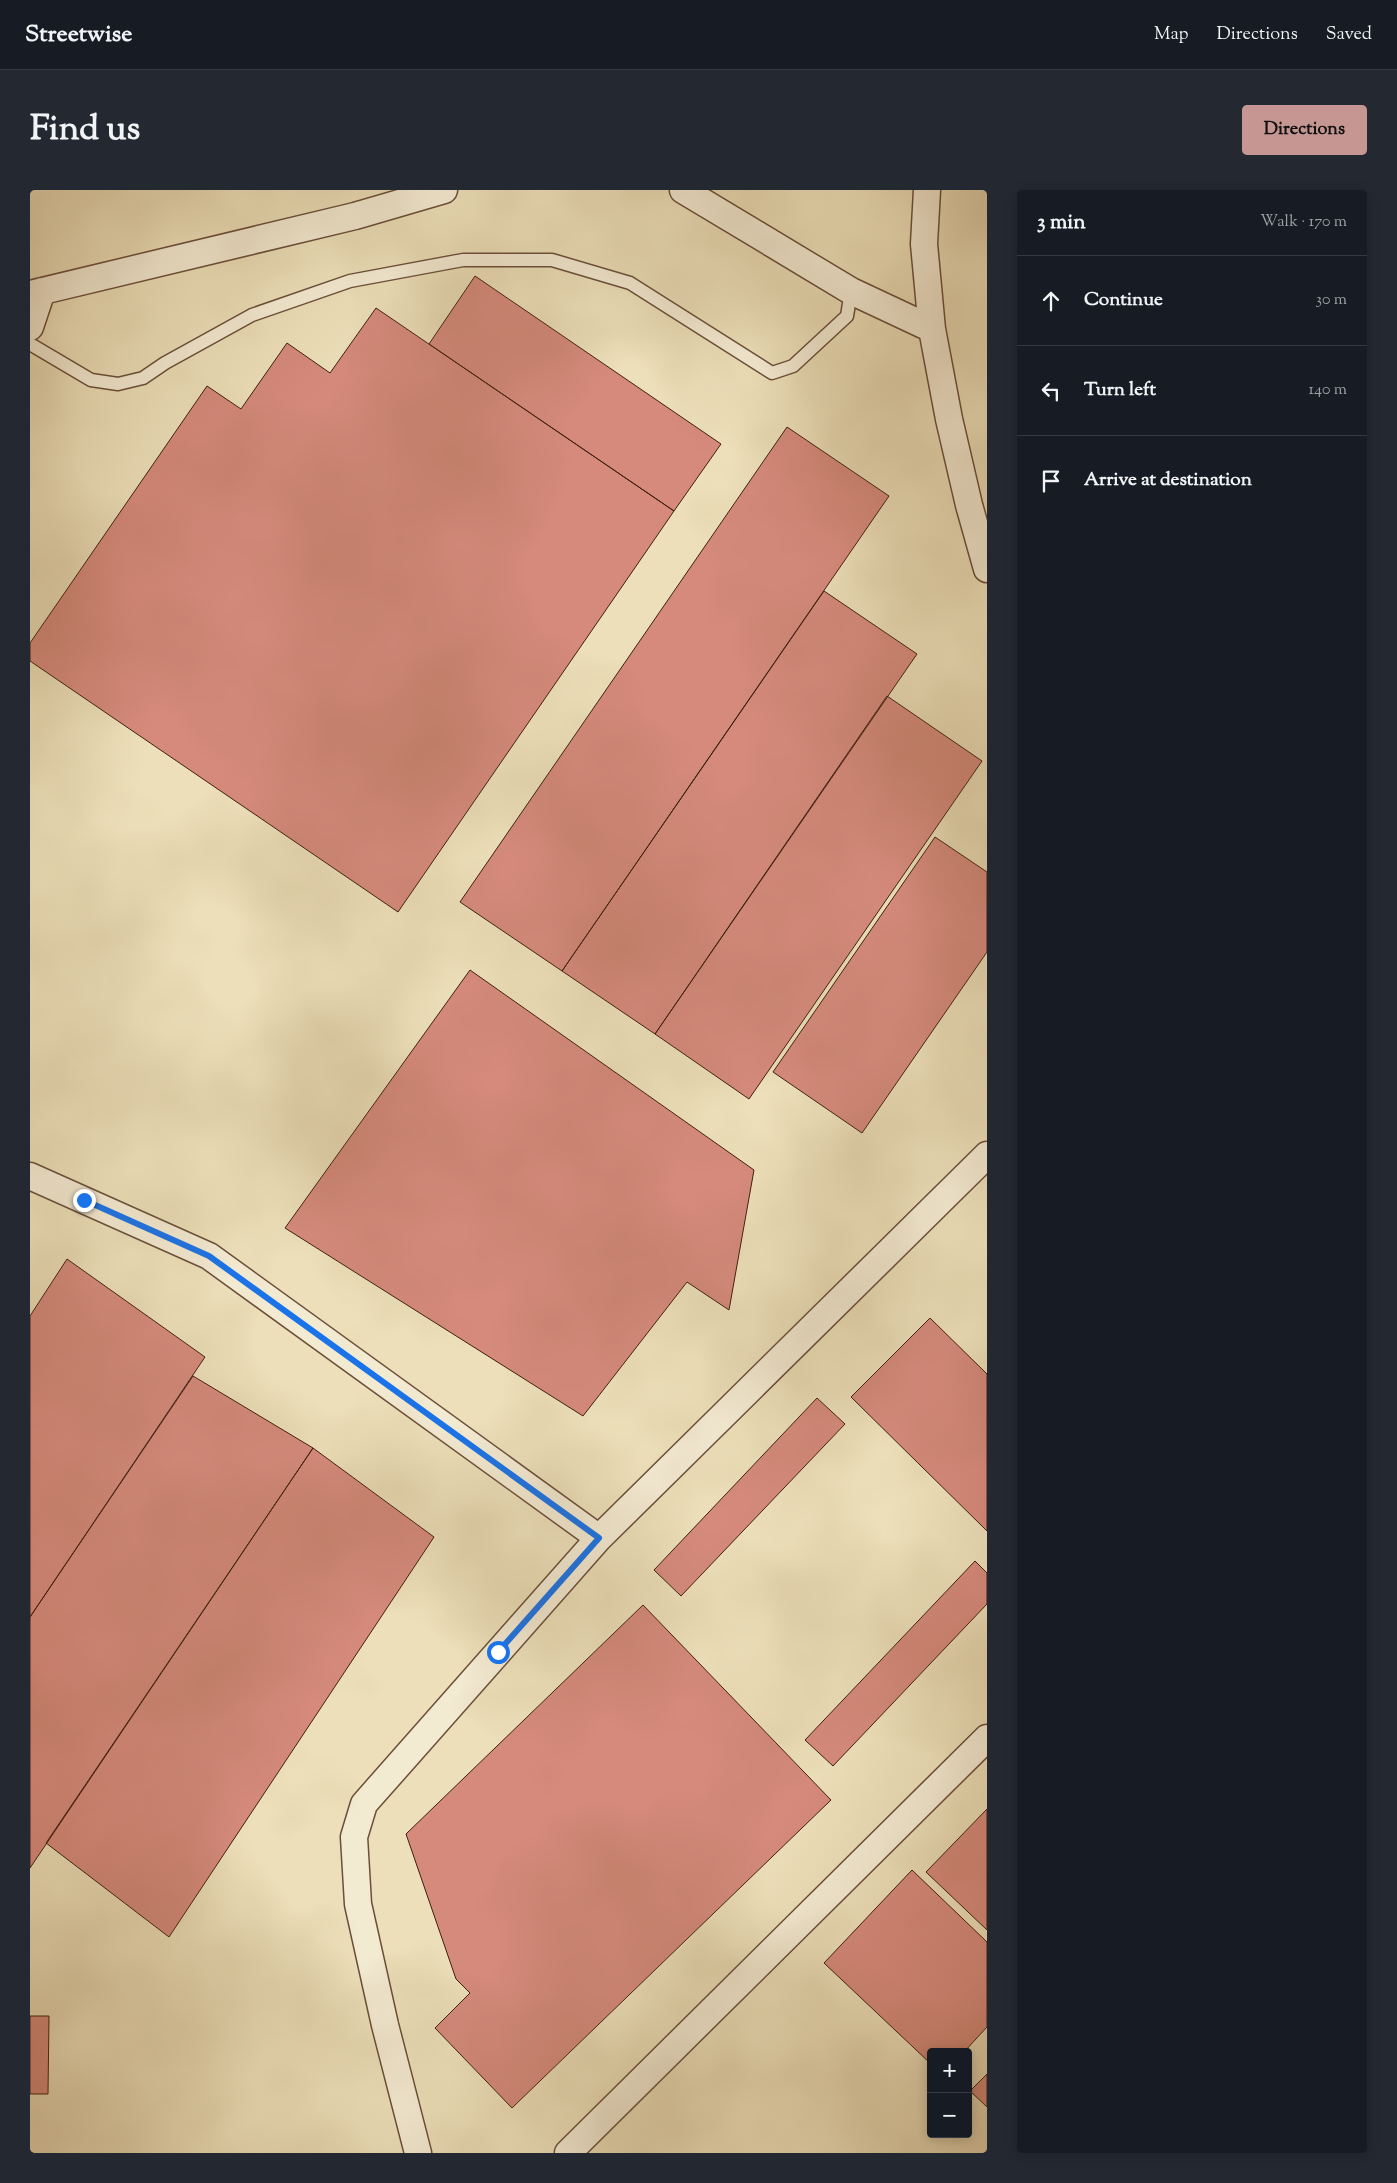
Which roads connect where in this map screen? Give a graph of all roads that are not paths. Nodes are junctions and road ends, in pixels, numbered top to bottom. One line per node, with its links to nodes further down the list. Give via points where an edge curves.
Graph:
1 (444, 190): 5 (street, via 355,216)
2 (683, 190): 4 (street)
3 (927, 190): 7 (street, via 924,244)
4 (851, 291): 7 (street); 8 (lane, via 847,316 793,366 772,373 630,283 552,260 463,260 350,281 252,315 143,378 118,384 91,380)
5 (36, 293): 6 (street)
6 (30, 327)
7 (932, 329): 9 (street, via 949,419)
8 (30, 344)
9 (987, 569)
10 (987, 1154): 12 (street)
11 (30, 1176): 12 (street, via 209,1256)
12 (599, 1538): 14 (street, via 364,1804 354,1837 358,1904)
13 (987, 1738): 15 (street)
14 (418, 2153)
15 (568, 2153)

